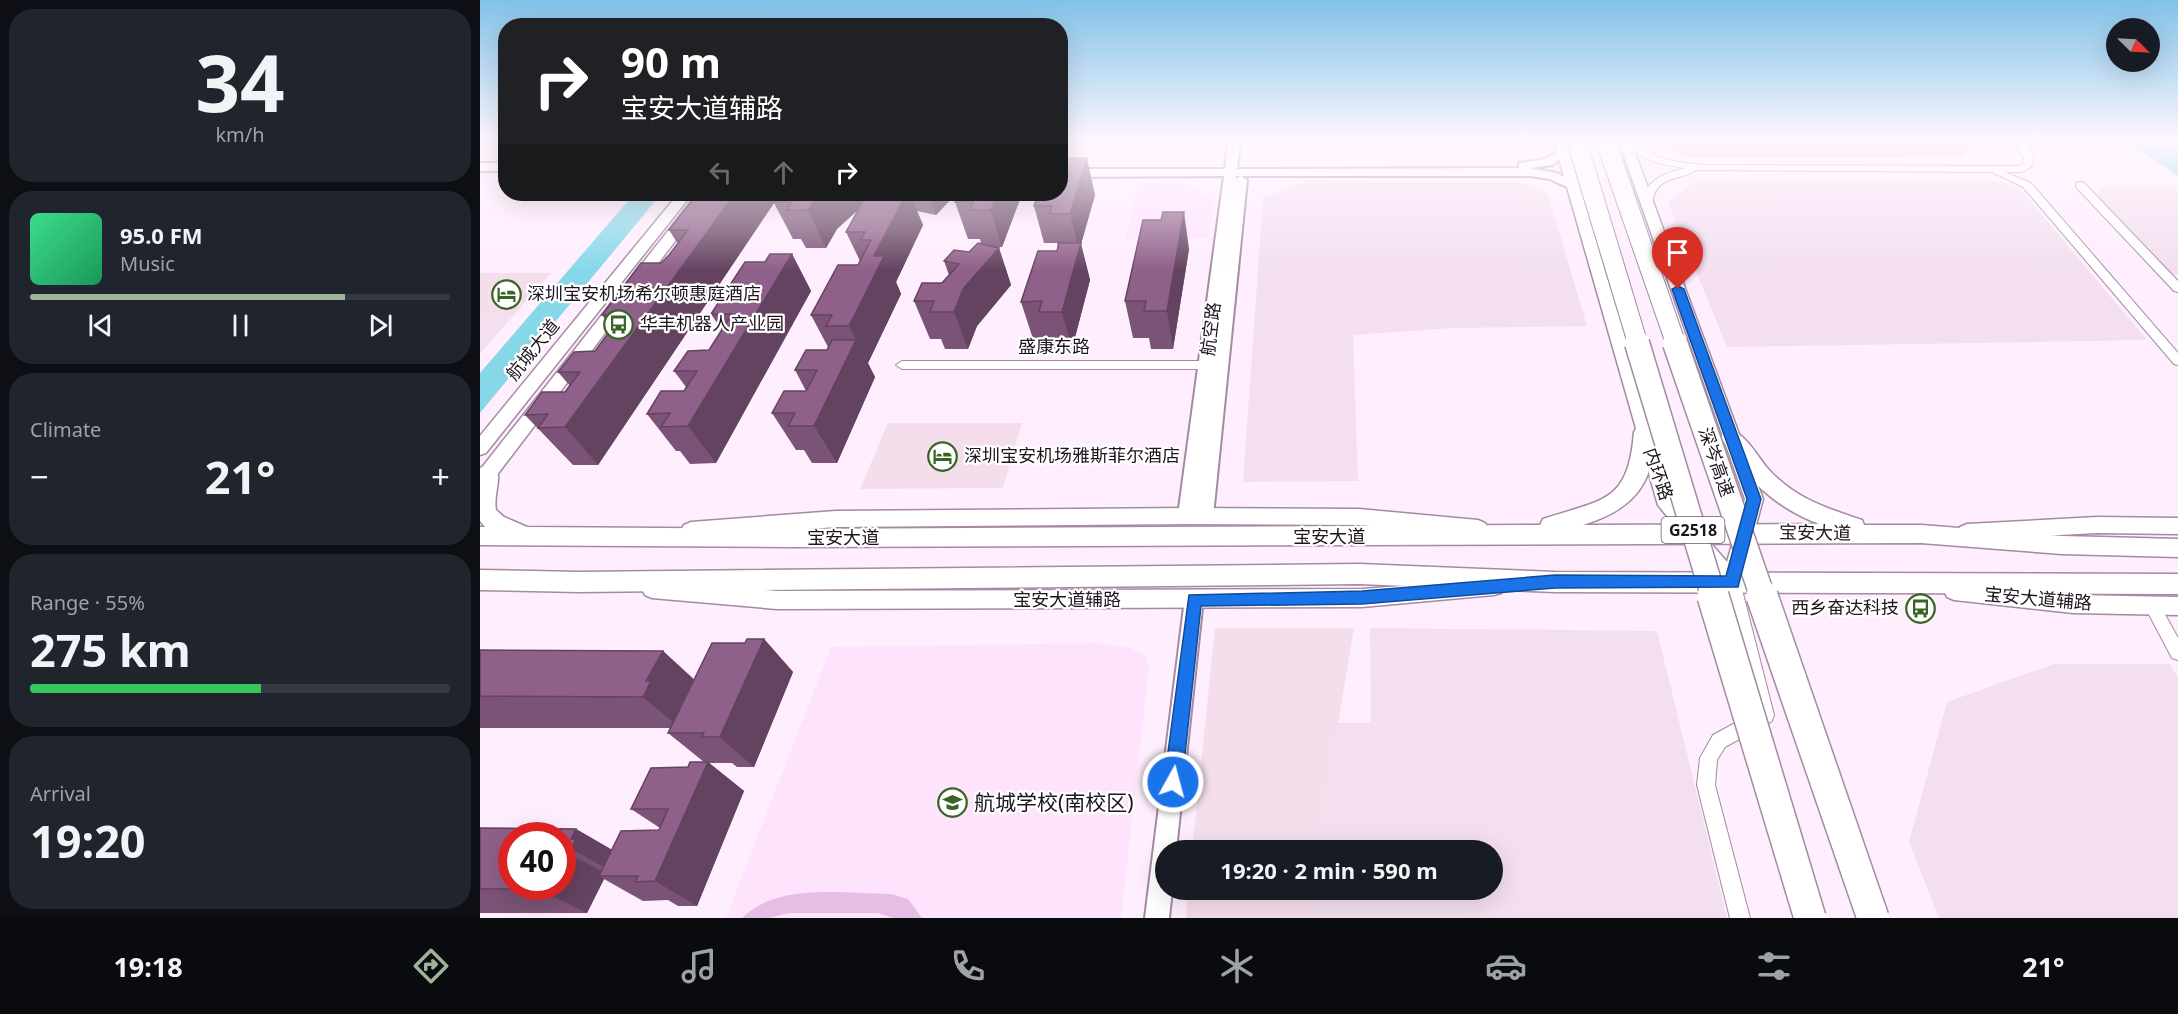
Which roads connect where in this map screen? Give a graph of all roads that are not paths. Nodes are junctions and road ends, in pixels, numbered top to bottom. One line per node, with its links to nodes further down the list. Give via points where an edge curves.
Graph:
1 (1234, 185): 15 (street, 航空路)
2 (1234, 185): 21 (street, 航空路)
3 (1579, 185): 44 (highway, G2518, bridge)
4 (1621, 185): 45 (highway, 深岑高速 / G2518, bridge)
5 (1641, 185): 12 (main road)
6 (1656, 185): 12 (street, via 1648,193)
7 (2027, 185): 14 (street)
8 (2081, 185): 13 (street)
9 (1573, 186): 17 (main road, 内环路)
10 (695, 201): 19 (main road, 航城大道)
11 (695, 201): 20 (main road, 航城大道)
12 (1647, 204): 18 (main road)
13 (2178, 288)
14 (2178, 361)
15 (1206, 364): 16 (street, 盛康东路); 21 (street, 航空路)
16 (902, 365)
17 (1644, 432): 23 (main road, via 1637,479 1620,499 1594,514); 24 (main road, 内环路, via 1667,505)
18 (1731, 437): 25 (main road, via 1754,499); 26 (main road, via 1766,484 1780,496 1813,514)
19 (480, 448)
20 (484, 478): 28 (main road, via 481,505 485,515 514,531)
21 (1196, 516): 23 (main road, via 1369,517); 30 (main road, via 809,520)
22 (2178, 526): 27 (main road, via 2075,526)
23 (1522, 532): 24 (main road, 宝安大道); 30 (main road, 宝安大道, via 1326,537)
24 (1691, 532): 25 (main road, 宝安大道); 35 (main road, 内环路)
25 (1745, 532): 26 (main road, 宝安大道); 35 (main road)
26 (1883, 534): 27 (main road, 宝安大道)
27 (1921, 534): 31 (main road, 宝安大道, via 2062,545)
28 (542, 535): 29 (main road, 宝安大道); 30 (main road, 宝安大道)
29 (480, 536)
30 (627, 536)
31 (2178, 548)
32 (488, 581): 33 (main road, 宝安大道)
33 (579, 582): 34 (main road, 宝安大道, via 1347,574); 38 (main road, 宝安大道辅路, via 777,600)
34 (1555, 582): 35 (main road, 宝安大道); 38 (main road, 宝安大道辅路, via 1362,598)
35 (1732, 582): 37 (main road, 宝安大道); 43 (street, via 1766,715 1719,741 1709,758 1706,785)
36 (2178, 584): 37 (main road, 宝安大道)
37 (1899, 585): 39 (main road, 宝安大道辅路, via 2073,604)
38 (1194, 599): 42 (street)
39 (2152, 605): 40 (main road, 宝安大道辅路); 41 (street)
40 (2178, 606)
41 (2178, 653)
42 (1157, 918)
43 (1740, 918)
44 (1810, 918)
45 (1873, 918)

